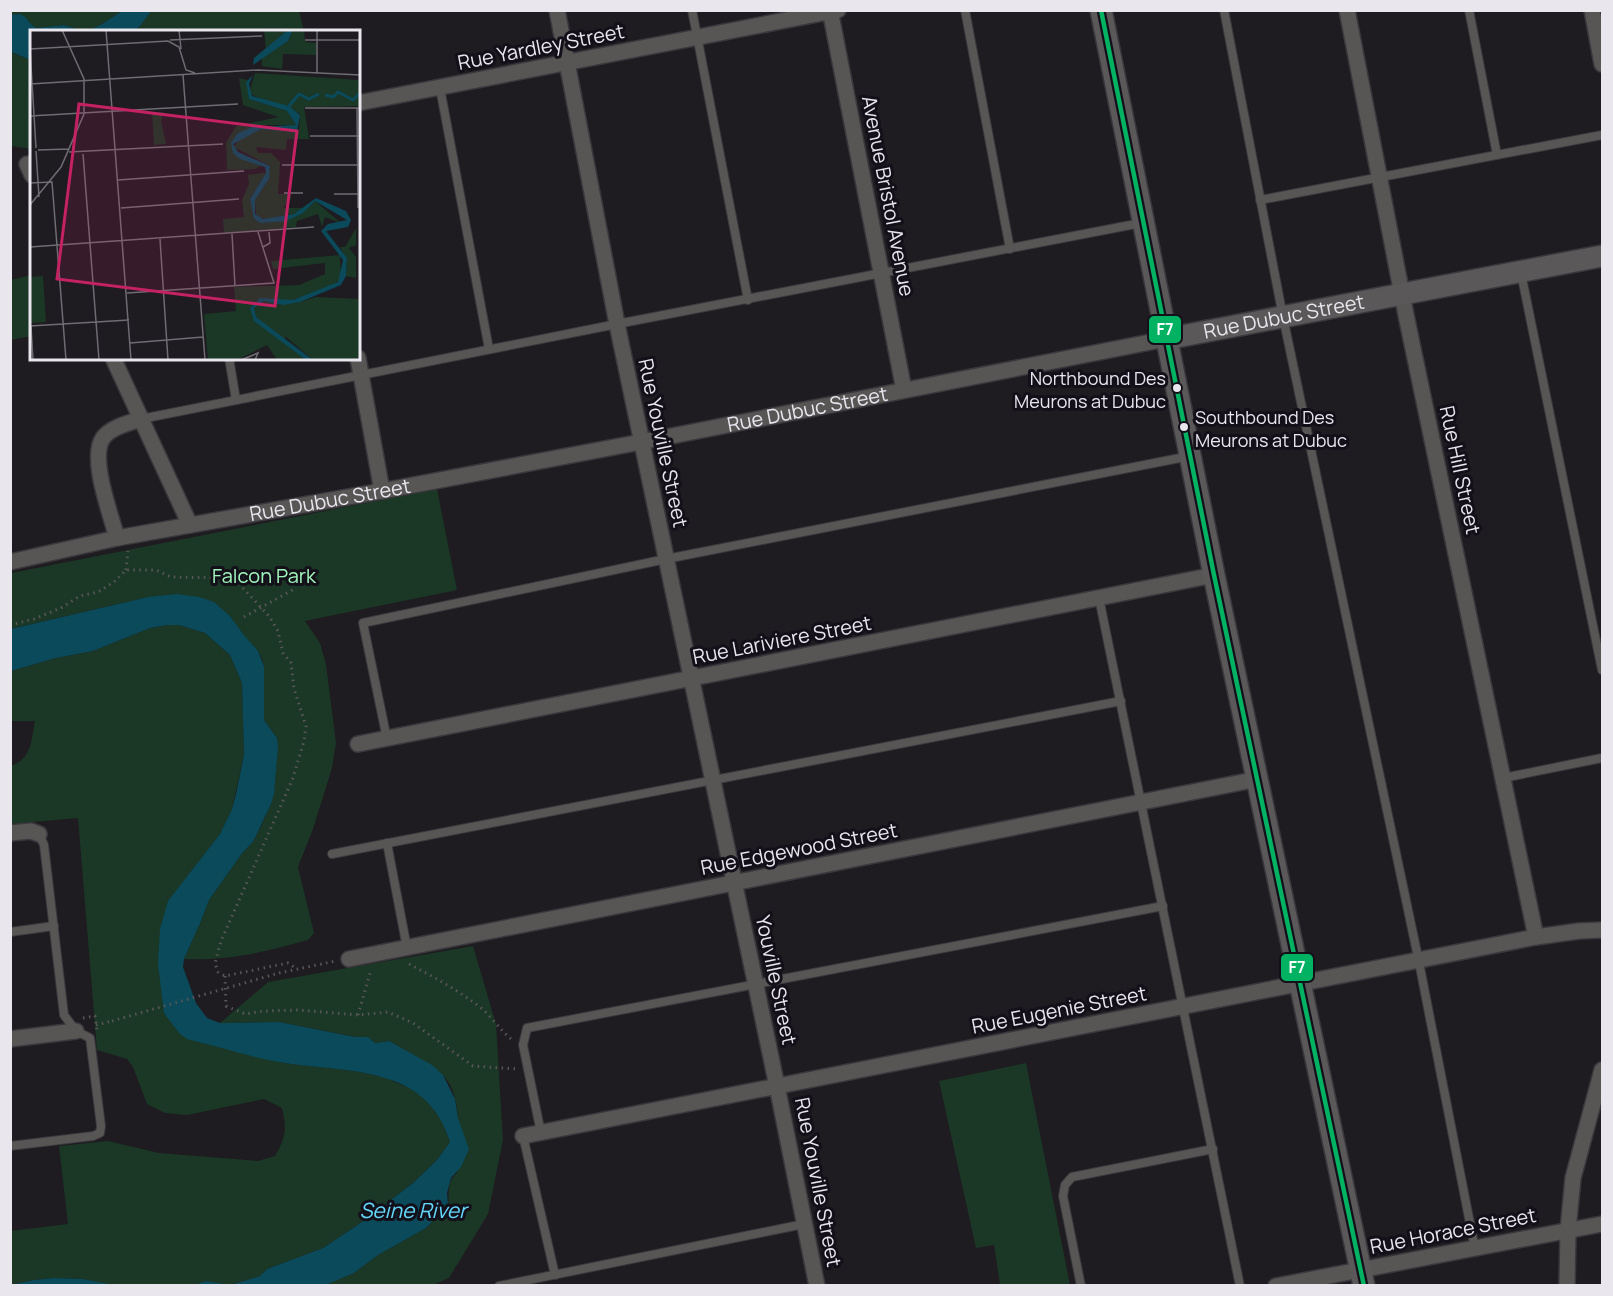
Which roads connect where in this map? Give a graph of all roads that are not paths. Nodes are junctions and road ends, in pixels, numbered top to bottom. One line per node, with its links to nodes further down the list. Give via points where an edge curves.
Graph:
1 (557, 10): 11 (street, Rue Youville Street)
2 (692, 10): 10 (lane)
3 (965, 10): 20 (lane)
4 (1101, 10): 19 (street)
5 (1224, 10): 18 (lane)
6 (1347, 10): 17 (street, Rue Hill Street)
7 (1469, 10): 16 (lane)
8 (1592, 10): 12 (street)
9 (833, 11): 10 (street, Rue Yardley Street); 23 (street, Avenue Bristol Avenue)
10 (698, 38): 11 (street, Rue Yardley Street); 25 (lane)
11 (567, 64): 13 (street, Rue Yardley Street); 27 (street, Rue Youville Street)
12 (1602, 64)
13 (440, 88): 14 (street, Rue Yardley Street); 29 (lane)
14 (360, 103)
15 (1602, 135): 16 (lane)
16 (1497, 154): 17 (lane)
17 (1379, 177): 18 (lane); 24 (street, Rue Hill Street)
18 (1260, 200): 26 (lane)
19 (1143, 223): 20 (lane); 28 (street)
20 (1010, 249): 23 (lane)
21 (1602, 256): 22 (street, Rue Dubuc Street)
22 (1520, 272): 24 (street, Rue Dubuc Street); 46 (lane)
23 (881, 274): 25 (lane); 34 (street, Avenue Bristol Avenue)
24 (1402, 293): 26 (street, Rue Dubuc Street); 52 (street, Rue Hill Street)
25 (748, 300): 27 (lane)
26 (1283, 317): 28 (street, Rue Dubuc Street); 68 (lane)
27 (617, 324): 29 (lane); 37 (street, Rue Youville Street)
28 (1166, 339): 34 (street, Rue Dubuc Street); 38 (street)
29 (489, 349): 33 (lane)
30 (114, 360): 36 (street)
31 (229, 360): 35 (lane)
32 (358, 360): 33 (street)
33 (361, 375): 35 (lane); 39 (street)
34 (904, 390): 37 (street, Rue Dubuc Street)
35 (236, 400): 36 (lane)
36 (141, 419): 40 (street); 41 (street, via 119,426 103,437 98,455)
37 (641, 442): 39 (street, Rue Dubuc Street); 42 (street, Rue Youville Street)
38 (1190, 456): 42 (lane); 44 (street)
39 (382, 491): 40 (street, Rue Dubuc Street)
40 (190, 525): 41 (street, Rue Dubuc Street)
41 (117, 538): 43 (street, Rue Dubuc Street)
42 (666, 559): 47 (street, Rue Youville Street); 49 (lane, via 363,623)
43 (10, 562)
44 (1214, 575): 45 (street, Rue Lariviere Street); 53 (street)
45 (1099, 598): 47 (street, Rue Lariviere Street); 48 (lane)
46 (1602, 670)
47 (692, 679): 49 (street, Rue Lariviere Street); 54 (street, Rue Youville Street)
48 (1121, 701): 54 (lane); 55 (lane)
49 (387, 739): 50 (street, Rue Lariviere Street)
50 (358, 744)
51 (1602, 758): 52 (lane)
52 (1503, 778): 65 (street, Rue Hill Street)
53 (1258, 779): 55 (street, Rue Edgewood Street); 69 (street)
54 (713, 781): 58 (lane); 60 (street, Rue Youville Street)
55 (1142, 802): 60 (street, Rue Edgewood Street); 61 (lane)
56 (10, 833): 57 (street)
57 (39, 834): 62 (lane, via 44,845)
58 (387, 843): 59 (lane); 66 (lane)
59 (332, 854)
60 (734, 883): 66 (street, Rue Edgewood Street); 70 (street, Youville Street)
61 (1163, 906): 70 (lane); 71 (lane)
62 (54, 926): 64 (lane); 72 (lane, via 64,1015)
63 (1602, 930): 65 (street, Rue Eugenie Street)
64 (10, 932)
65 (1536, 938): 68 (street, Rue Eugenie Street)
66 (407, 948): 67 (street, Rue Edgewood Street)
67 (349, 959)
68 (1419, 962): 69 (street, Rue Eugenie Street); 83 (lane)
69 (1301, 984): 71 (street, Rue Eugenie Street); 85 (street)
70 (756, 985): 75 (street, Youville Street); 76 (lane, via 526,1028 523,1047)
71 (1184, 1007): 75 (street, Rue Eugenie Street); 79 (lane)
72 (76, 1031): 73 (street); 78 (lane, via 90,1038 100,1133)
73 (10, 1040)
74 (1602, 1070): 82 (street, via 1573,1178)
75 (777, 1086): 76 (street, Rue Eugenie Street); 80 (street, Rue Youville Street)
76 (540, 1133): 77 (street, Rue Eugenie Street)
77 (523, 1136): 84 (lane)
78 (10, 1146)
79 (1213, 1149): 88 (lane, via 1072,1178 1065,1185 1063,1196); 89 (lane)
80 (804, 1224): 84 (lane); 87 (street, Rue Youville Street)
81 (1602, 1224): 82 (street, Rue Horace Street)
82 (1568, 1230): 83 (street, Rue Horace Street); 91 (street)
83 (1475, 1249): 85 (street, Rue Horace Street)
84 (555, 1275): 86 (lane)
85 (1362, 1278): 90 (street, Rue Horace Street)
86 (499, 1286)
87 (817, 1286)
88 (1081, 1286)
89 (1240, 1286)
90 (1276, 1286)
91 (1567, 1286)

